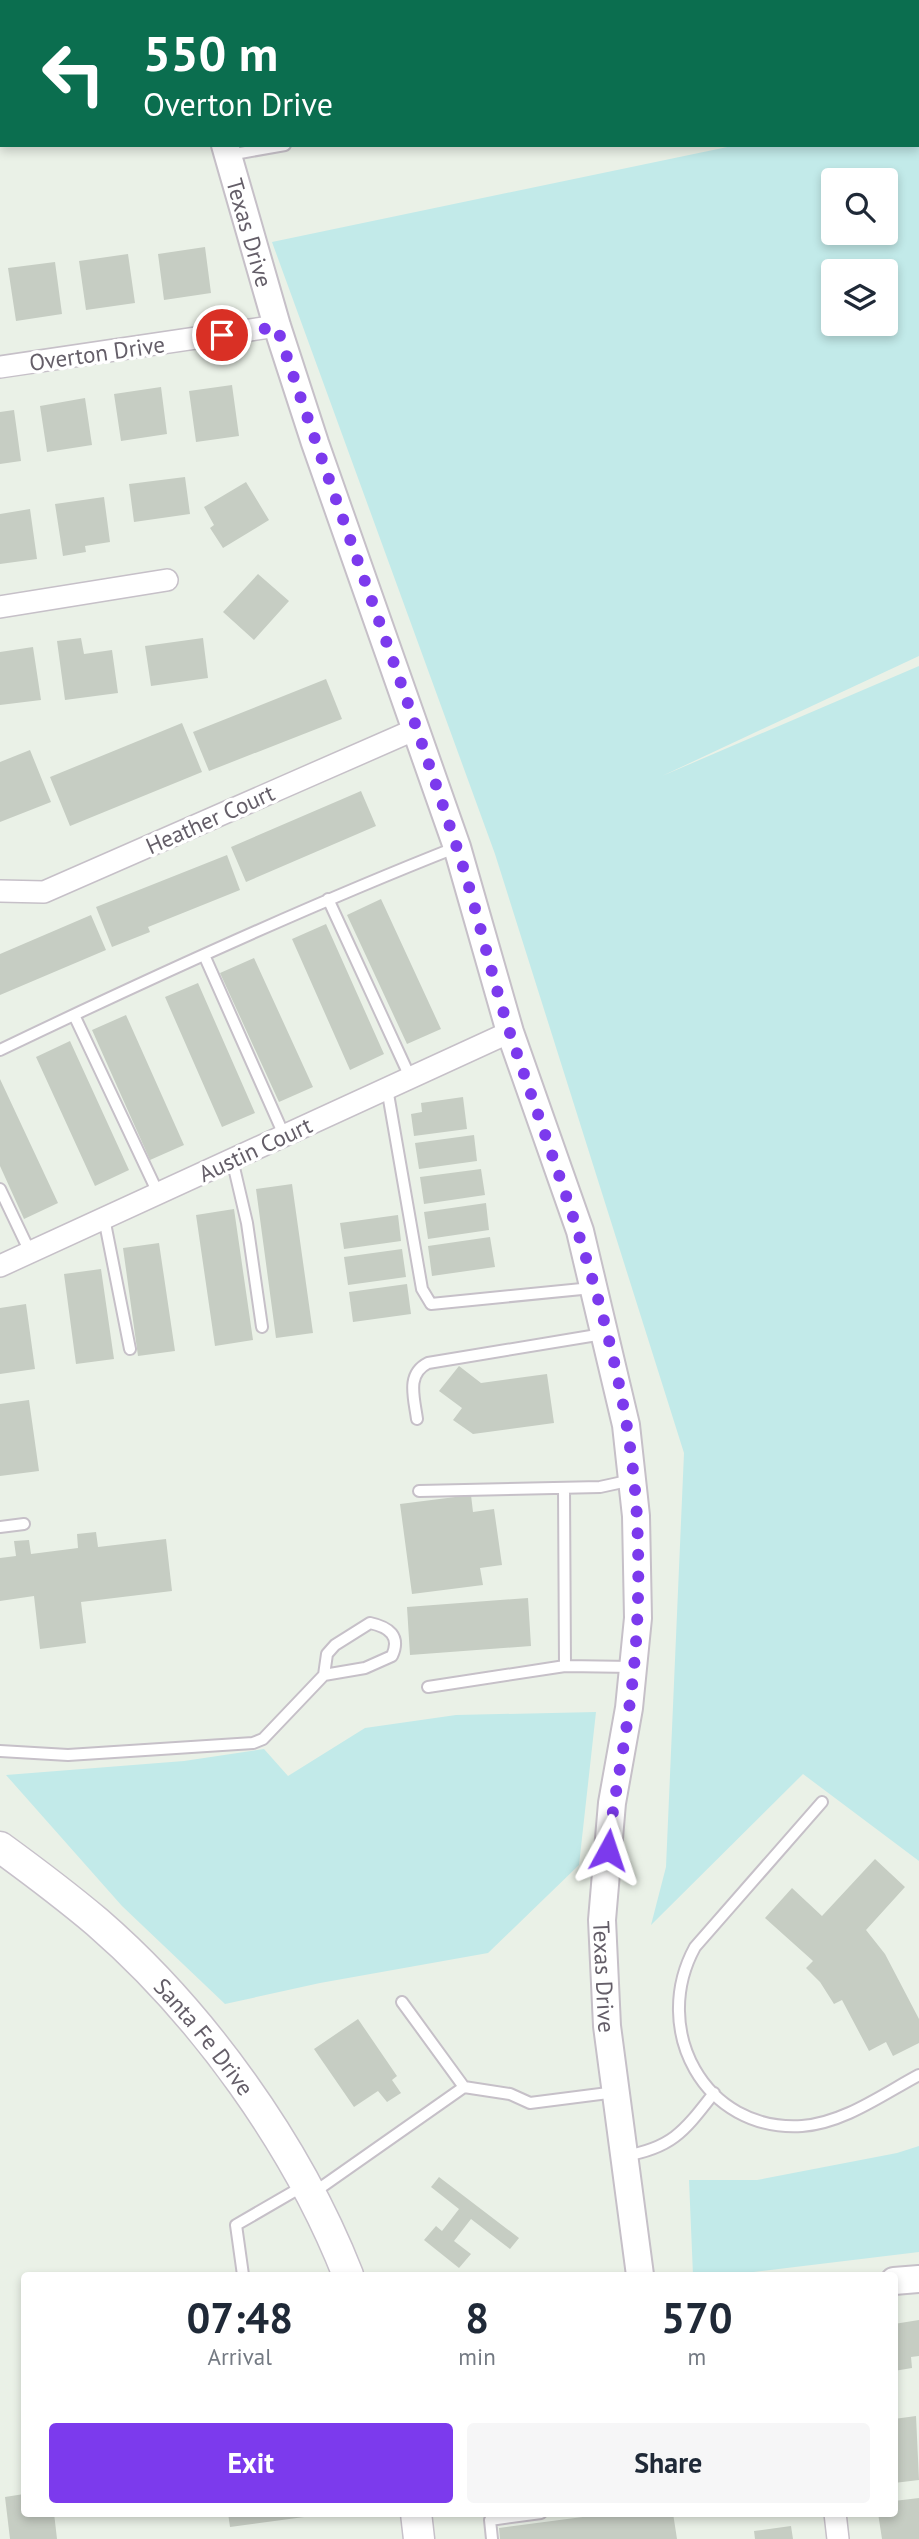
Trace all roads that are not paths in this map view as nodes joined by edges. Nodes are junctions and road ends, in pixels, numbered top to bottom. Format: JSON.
{"nodes":[{"id":1,"x":262,"y":147,"type":"edge"},
{"id":2,"x":227,"y":150,"type":"edge"},
{"id":3,"x":277,"y":327,"type":"junction"},
{"id":4,"x":0,"y":367,"type":"edge"},
{"id":5,"x":167,"y":580,"type":"dead end"},
{"id":6,"x":0,"y":607,"type":"edge"},
{"id":7,"x":416,"y":729,"type":"junction"},
{"id":8,"x":457,"y":847,"type":"junction"},
{"id":9,"x":0,"y":891,"type":"edge"},
{"id":10,"x":328,"y":899,"type":"junction"},
{"id":11,"x":204,"y":955,"type":"junction"},
{"id":12,"x":74,"y":1014,"type":"junction"},
{"id":13,"x":510,"y":1032,"type":"junction"},
{"id":14,"x":0,"y":1050,"type":"edge"},
{"id":15,"x":410,"y":1077,"type":"junction"},
{"id":16,"x":387,"y":1088,"type":"junction"},
{"id":17,"x":284,"y":1135,"type":"junction"},
{"id":18,"x":232,"y":1160,"type":"junction"},
{"id":19,"x":0,"y":1189,"type":"edge"},
{"id":20,"x":158,"y":1193,"type":"junction"},
{"id":21,"x":104,"y":1218,"type":"junction"},
{"id":22,"x":30,"y":1252,"type":"junction"},
{"id":23,"x":0,"y":1266,"type":"edge"},
{"id":24,"x":595,"y":1288,"type":"junction"},
{"id":25,"x":262,"y":1327,"type":"dead end"},
{"id":26,"x":606,"y":1333,"type":"junction"},
{"id":27,"x":130,"y":1349,"type":"dead end"},
{"id":28,"x":416,"y":1419,"type":"dead end"},
{"id":29,"x":632,"y":1480,"type":"junction"},
{"id":30,"x":564,"y":1488,"type":"junction"},
{"id":31,"x":419,"y":1491,"type":"dead end"},
{"id":32,"x":24,"y":1524,"type":"dead end"},
{"id":33,"x":0,"y":1527,"type":"edge"},
{"id":34,"x":565,"y":1666,"type":"junction"},
{"id":35,"x":634,"y":1667,"type":"junction"},
{"id":36,"x":324,"y":1675,"type":"junction"},
{"id":37,"x":428,"y":1686,"type":"dead end"},
{"id":38,"x":0,"y":1751,"type":"edge"},
{"id":39,"x":821,"y":1802,"type":"dead end"},
{"id":40,"x":0,"y":1847,"type":"edge"},
{"id":41,"x":402,"y":2001,"type":"dead end"},
{"id":42,"x":919,"y":2075,"type":"edge"},
{"id":43,"x":464,"y":2087,"type":"junction"},
{"id":44,"x":616,"y":2092,"type":"junction"},
{"id":45,"x":714,"y":2093,"type":"junction"},
{"id":46,"x":624,"y":2156,"type":"junction"},
{"id":47,"x":308,"y":2190,"type":"junction"},
{"id":48,"x":243,"y":2272,"type":"edge"},
{"id":49,"x":347,"y":2272,"type":"edge"},
{"id":50,"x":640,"y":2272,"type":"edge"},
{"id":51,"x":919,"y":2278,"type":"edge"},
{"id":52,"x":898,"y":2281,"type":"edge"},
{"id":53,"x":416,"y":2517,"type":"edge"},
{"id":54,"x":512,"y":2517,"type":"edge"},
{"id":55,"x":835,"y":2517,"type":"edge"},
{"id":56,"x":419,"y":2539,"type":"edge"},
{"id":57,"x":492,"y":2539,"type":"edge"},
{"id":58,"x":838,"y":2539,"type":"edge"}],
"edges":[{"from":1,"to":2,"type":"lane"},
{"from":2,"to":3,"type":"street","name":"Texas Drive"},
{"from":3,"to":4,"type":"street","name":"Overton Drive"},
{"from":3,"to":7,"type":"street","name":"Texas Drive"},
{"from":5,"to":6,"type":"street"},
{"from":7,"to":8,"type":"street","name":"Texas Drive"},
{"from":7,"to":9,"type":"street","name":"Heather Court"},
{"from":8,"to":10,"type":"lane"},
{"from":8,"to":13,"type":"street","name":"Texas Drive"},
{"from":10,"to":11,"type":"lane"},
{"from":10,"to":15,"type":"lane"},
{"from":11,"to":12,"type":"lane"},
{"from":11,"to":17,"type":"lane"},
{"from":12,"to":14,"type":"lane"},
{"from":12,"to":20,"type":"lane"},
{"from":13,"to":15,"type":"street","name":"Austin Court"},
{"from":13,"to":24,"type":"street","name":"Texas Drive"},
{"from":15,"to":16,"type":"street","name":"Austin Court"},
{"from":16,"to":17,"type":"street","name":"Austin Court"},
{"from":16,"to":24,"type":"lane"},
{"from":17,"to":18,"type":"street","name":"Austin Court"},
{"from":18,"to":20,"type":"street","name":"Austin Court"},
{"from":18,"to":25,"type":"lane"},
{"from":19,"to":22,"type":"lane"},
{"from":20,"to":21,"type":"street","name":"Austin Court"},
{"from":21,"to":22,"type":"street","name":"Austin Court"},
{"from":21,"to":27,"type":"lane"},
{"from":22,"to":23,"type":"street","name":"Austin Court"},
{"from":24,"to":26,"type":"street","name":"Texas Drive"},
{"from":26,"to":28,"type":"lane"},
{"from":26,"to":29,"type":"street","name":"Texas Drive"},
{"from":29,"to":30,"type":"lane"},
{"from":29,"to":35,"type":"street","name":"Texas Drive"},
{"from":30,"to":31,"type":"lane"},
{"from":30,"to":34,"type":"lane"},
{"from":32,"to":33,"type":"lane"},
{"from":34,"to":35,"type":"lane"},
{"from":34,"to":37,"type":"lane"},
{"from":35,"to":44,"type":"street","name":"Texas Drive"},
{"from":36,"to":36,"type":"lane"},
{"from":36,"to":38,"type":"lane"},
{"from":39,"to":45,"type":"lane"},
{"from":40,"to":47,"type":"main road","name":"Santa Fe Drive"},
{"from":41,"to":43,"type":"lane"},
{"from":42,"to":45,"type":"lane"},
{"from":43,"to":44,"type":"lane"},
{"from":43,"to":47,"type":"lane"},
{"from":44,"to":46,"type":"street","name":"Texas Drive"},
{"from":45,"to":46,"type":"lane"},
{"from":46,"to":50,"type":"street","name":"Texas Drive"},
{"from":47,"to":48,"type":"lane"},
{"from":47,"to":49,"type":"main road","name":"Santa Fe Drive"},
{"from":51,"to":52,"type":"street"},
{"from":53,"to":56,"type":"main road"},
{"from":54,"to":57,"type":"lane"},
{"from":55,"to":58,"type":"street"}]}
